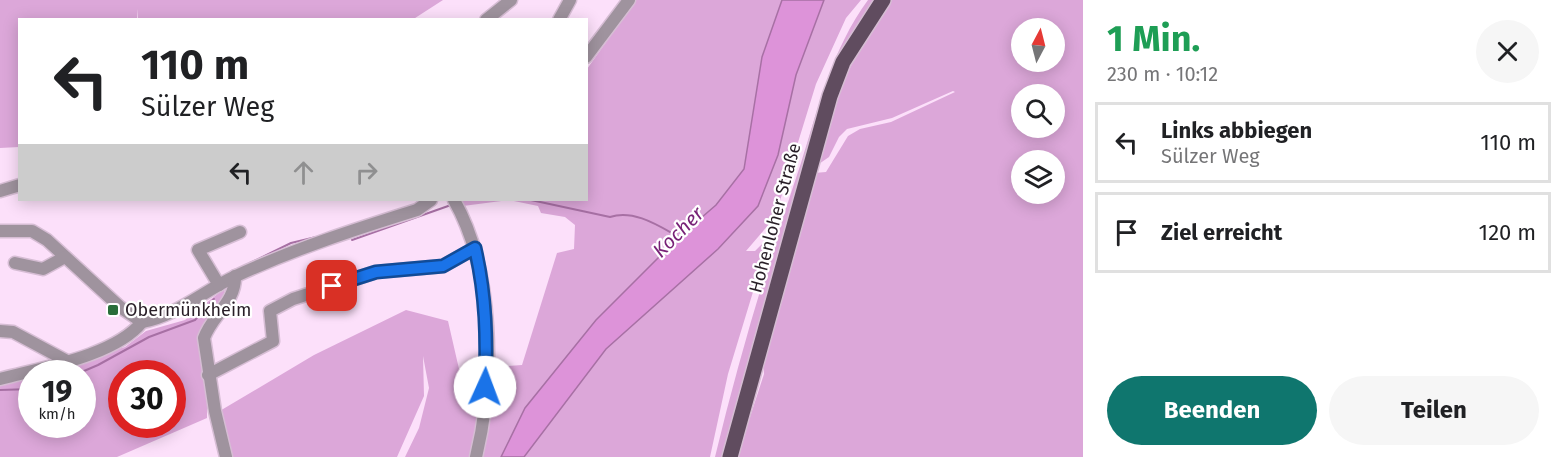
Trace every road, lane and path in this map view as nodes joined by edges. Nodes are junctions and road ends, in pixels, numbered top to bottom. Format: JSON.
{"nodes":[{"id":1,"x":511,"y":0,"type":"edge"},
{"id":2,"x":570,"y":0,"type":"edge"},
{"id":3,"x":629,"y":0,"type":"edge"},
{"id":4,"x":883,"y":0,"type":"edge"},
{"id":5,"x":488,"y":18,"type":"edge"},
{"id":6,"x":560,"y":18,"type":"edge"},
{"id":7,"x":588,"y":54,"type":"edge"},
{"id":8,"x":18,"y":186,"type":"edge"},
{"id":9,"x":0,"y":191,"type":"edge"},
{"id":10,"x":430,"y":201,"type":"edge"},
{"id":11,"x":456,"y":204,"type":"edge"},
{"id":12,"x":0,"y":231,"type":"edge"},
{"id":13,"x":240,"y":232,"type":"dead end"},
{"id":14,"x":475,"y":248,"type":"junction"},
{"id":15,"x":65,"y":257,"type":"junction"},
{"id":16,"x":15,"y":263,"type":"dead end"},
{"id":17,"x":235,"y":276,"type":"junction"},
{"id":18,"x":219,"y":285,"type":"junction"},
{"id":19,"x":142,"y":322,"type":"junction"},
{"id":20,"x":0,"y":331,"type":"edge"},
{"id":21,"x":65,"y":360,"type":"edge"},
{"id":22,"x":70,"y":360,"type":"edge"},
{"id":23,"x":18,"y":374,"type":"edge"},
{"id":24,"x":208,"y":375,"type":"junction"},
{"id":25,"x":0,"y":379,"type":"edge"},
{"id":26,"x":226,"y":457,"type":"edge"},
{"id":27,"x":476,"y":457,"type":"edge"},
{"id":28,"x":730,"y":457,"type":"edge"}],
"edges":[{"from":1,"to":5,"type":"street"},
{"from":2,"to":6,"type":"street"},
{"from":3,"to":7,"type":"street"},
{"from":4,"to":28,"type":"main road","name":"Hohenloher Straße"},
{"from":8,"to":9,"type":"street"},
{"from":10,"to":17,"type":"street"},
{"from":11,"to":14,"type":"street"},
{"from":12,"to":15,"type":"street"},
{"from":13,"to":18,"type":"street"},
{"from":14,"to":24,"type":"street"},
{"from":14,"to":27,"type":"street"},
{"from":15,"to":16,"type":"street"},
{"from":15,"to":19,"type":"street"},
{"from":17,"to":18,"type":"street"},
{"from":17,"to":24,"type":"street"},
{"from":18,"to":19,"type":"street"},
{"from":19,"to":22,"type":"street"},
{"from":20,"to":21,"type":"street"},
{"from":23,"to":25,"type":"street"},
{"from":24,"to":26,"type":"street"}]}
